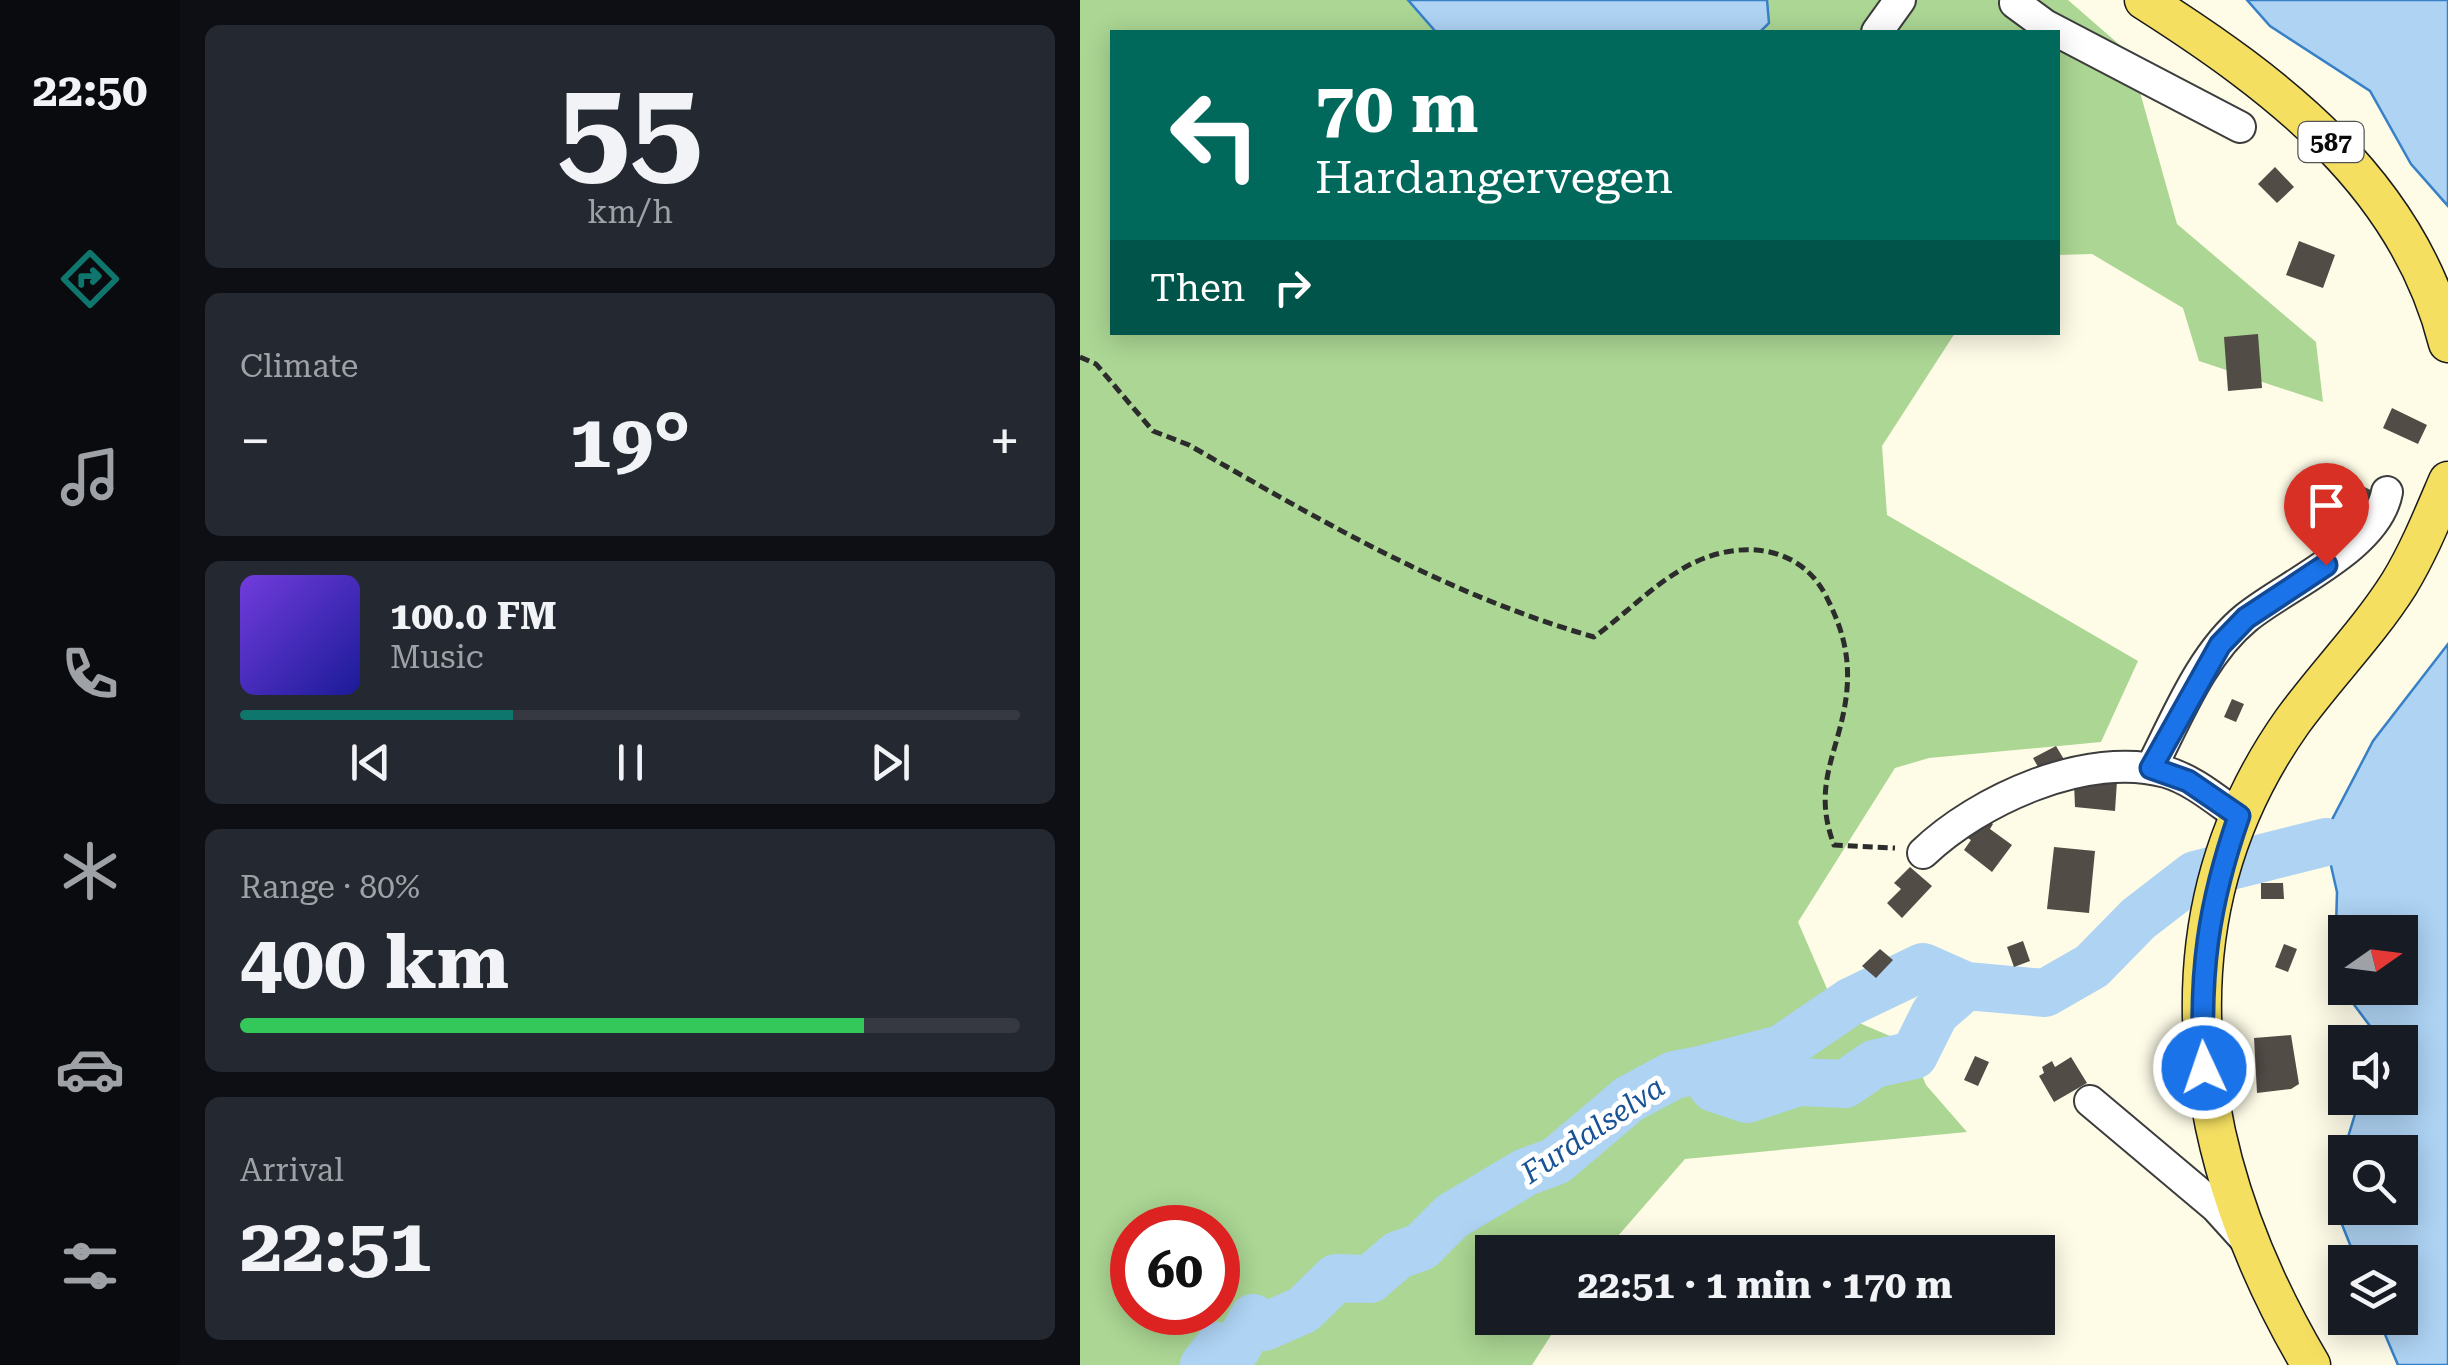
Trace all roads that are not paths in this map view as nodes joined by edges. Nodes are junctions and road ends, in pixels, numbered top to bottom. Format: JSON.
{"nodes":[{"id":1,"x":1900,"y":0,"type":"edge"},
{"id":2,"x":2144,"y":0,"type":"edge"},
{"id":3,"x":2012,"y":1,"type":"edge"},
{"id":4,"x":1878,"y":30,"type":"edge"},
{"id":5,"x":2055,"y":30,"type":"edge"},
{"id":6,"x":2060,"y":33,"type":"edge"},
{"id":7,"x":2240,"y":127,"type":"dead end"},
{"id":8,"x":2448,"y":342,"type":"edge"},
{"id":9,"x":2448,"y":481,"type":"edge"},
{"id":10,"x":2387,"y":492,"type":"dead end"},
{"id":11,"x":2151,"y":768,"type":"junction"},
{"id":12,"x":2239,"y":816,"type":"junction"},
{"id":13,"x":1923,"y":854,"type":"road end"},
{"id":14,"x":2090,"y":1101,"type":"dead end"},
{"id":15,"x":2246,"y":1239,"type":"junction"},
{"id":16,"x":2311,"y":1365,"type":"edge"}],
"edges":[{"from":1,"to":4,"type":"lane"},
{"from":2,"to":8,"type":"main road","number":"587"},
{"from":3,"to":5,"type":"lane"},
{"from":6,"to":7,"type":"lane"},
{"from":9,"to":12,"type":"main road"},
{"from":10,"to":11,"type":"lane"},
{"from":11,"to":12,"type":"lane"},
{"from":11,"to":13,"type":"lane"},
{"from":12,"to":15,"type":"main road"},
{"from":14,"to":15,"type":"lane"},
{"from":15,"to":16,"type":"main road"}]}
